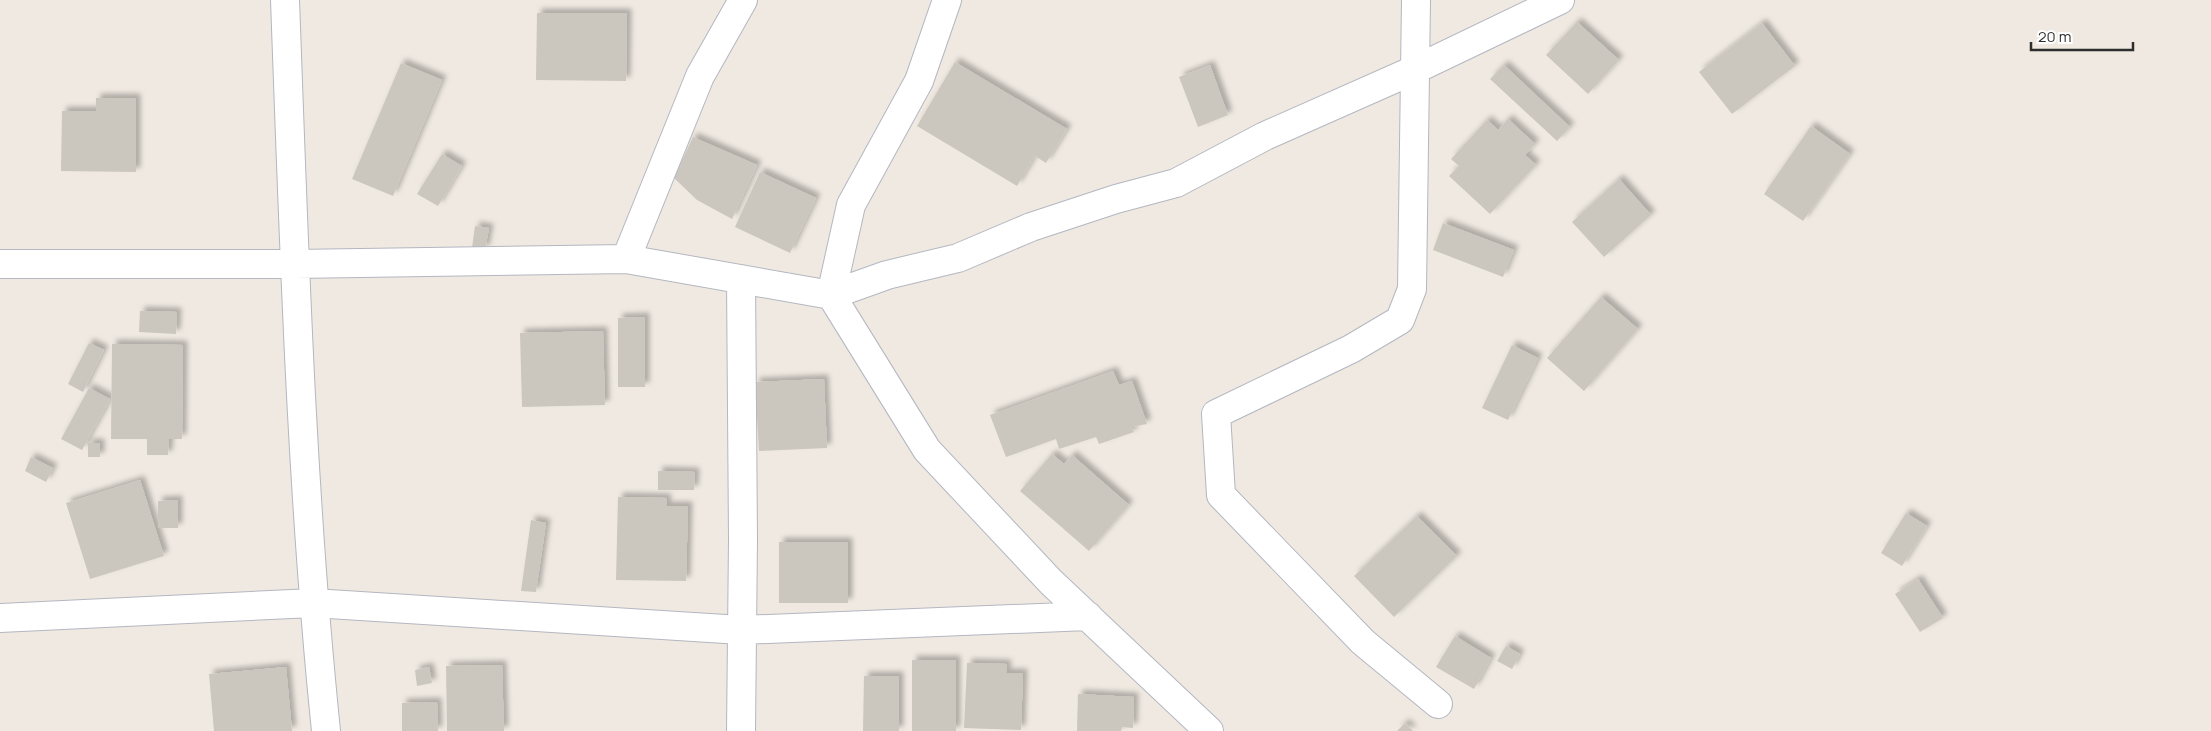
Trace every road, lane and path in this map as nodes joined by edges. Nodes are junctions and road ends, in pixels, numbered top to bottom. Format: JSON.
{"nodes":[{"id":1,"x":285,"y":0,"type":"edge"},
{"id":2,"x":947,"y":0,"type":"edge"},
{"id":3,"x":1416,"y":0,"type":"edge"},
{"id":4,"x":1560,"y":0,"type":"edge"},
{"id":5,"x":734,"y":2,"type":"edge"},
{"id":6,"x":1414,"y":70,"type":"junction"},
{"id":7,"x":626,"y":260,"type":"junction"},
{"id":8,"x":0,"y":264,"type":"edge"},
{"id":9,"x":294,"y":264,"type":"junction"},
{"id":10,"x":741,"y":279,"type":"junction"},
{"id":11,"x":831,"y":295,"type":"junction"},
{"id":12,"x":313,"y":603,"type":"junction"},
{"id":13,"x":1088,"y":616,"type":"junction"},
{"id":14,"x":0,"y":618,"type":"edge"},
{"id":15,"x":741,"y":630,"type":"junction"},
{"id":16,"x":1438,"y":704,"type":"dead end"},
{"id":17,"x":326,"y":731,"type":"edge"},
{"id":18,"x":741,"y":731,"type":"edge"},
{"id":19,"x":1209,"y":731,"type":"edge"}],
"edges":[{"from":1,"to":9,"type":"street"},
{"from":2,"to":11,"type":"street"},
{"from":3,"to":6,"type":"street"},
{"from":4,"to":6,"type":"street"},
{"from":5,"to":7,"type":"street"},
{"from":6,"to":11,"type":"street"},
{"from":6,"to":16,"type":"street"},
{"from":7,"to":9,"type":"street"},
{"from":7,"to":10,"type":"street"},
{"from":8,"to":9,"type":"street"},
{"from":9,"to":12,"type":"street"},
{"from":10,"to":11,"type":"street"},
{"from":10,"to":15,"type":"street"},
{"from":11,"to":13,"type":"street"},
{"from":12,"to":14,"type":"street"},
{"from":12,"to":15,"type":"street"},
{"from":12,"to":17,"type":"street"},
{"from":13,"to":15,"type":"street"},
{"from":13,"to":19,"type":"street"},
{"from":15,"to":18,"type":"street"}]}
